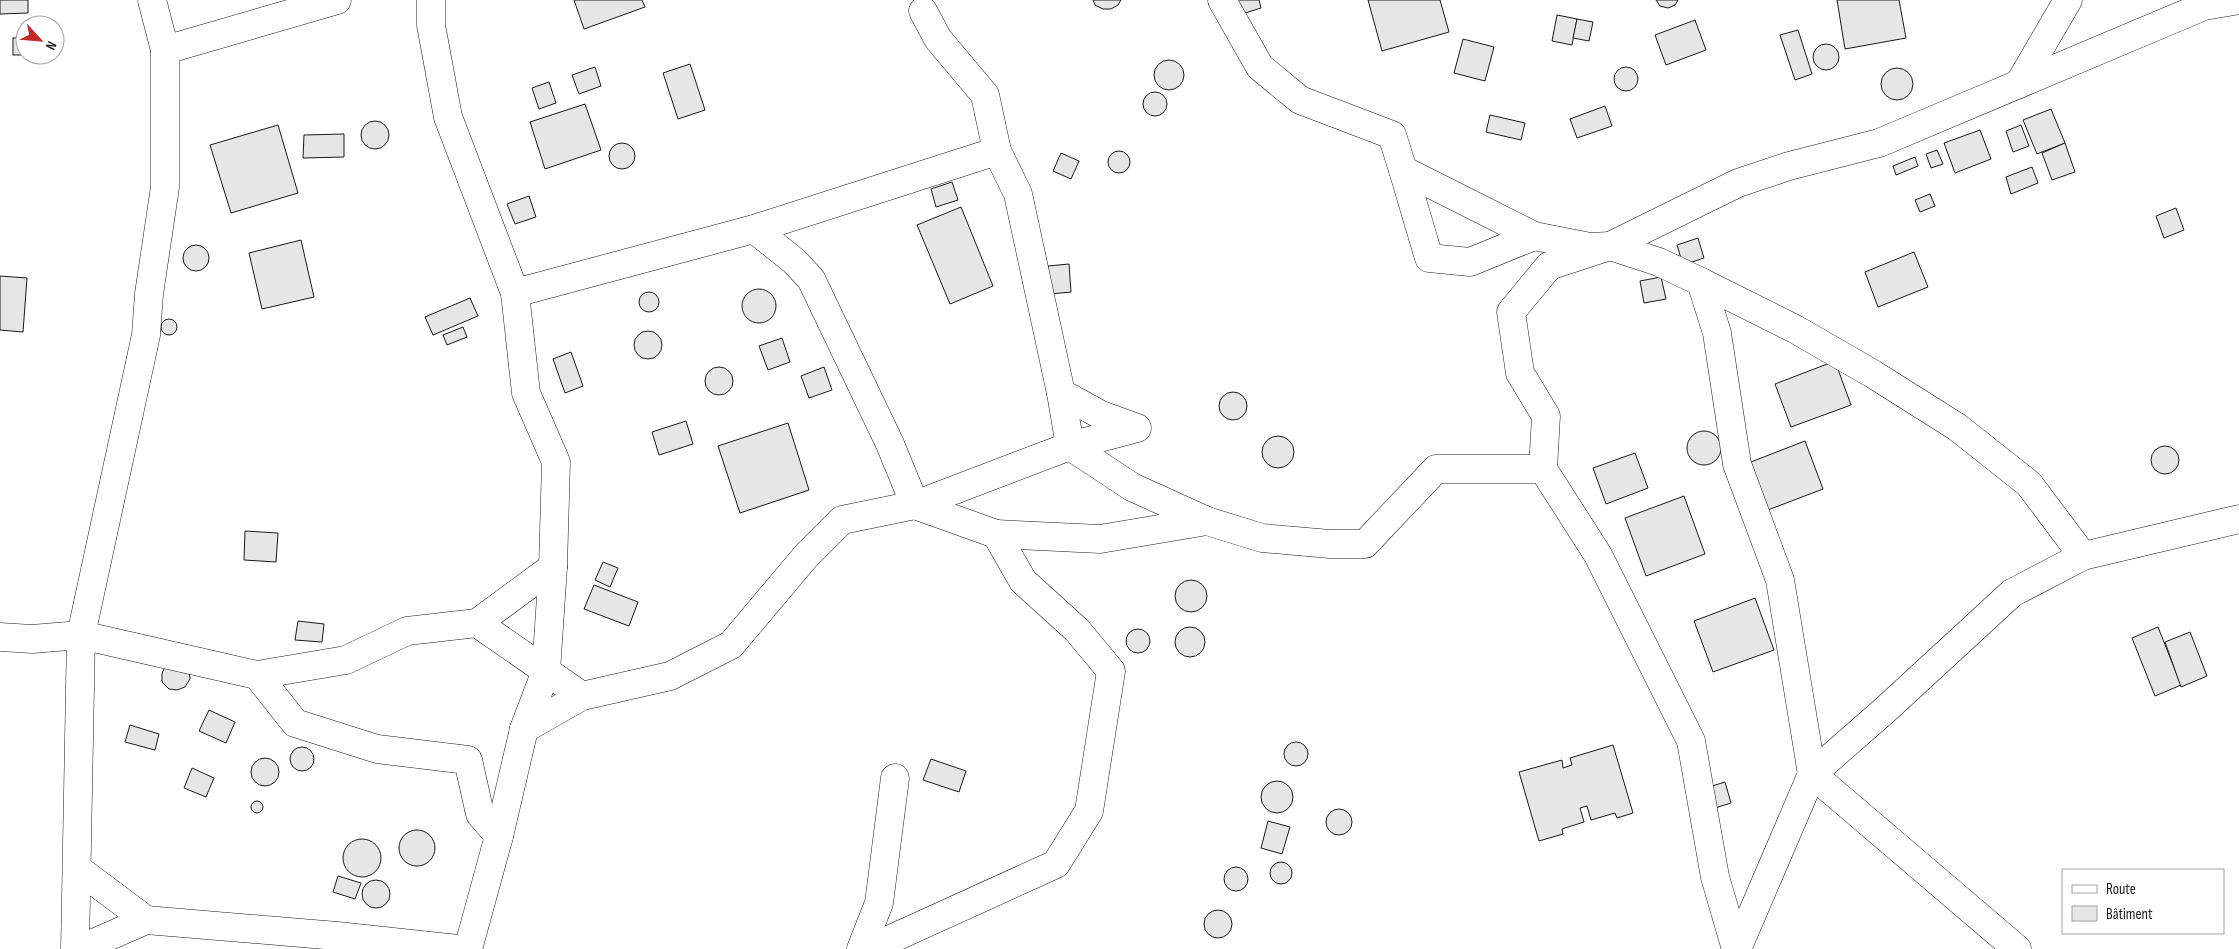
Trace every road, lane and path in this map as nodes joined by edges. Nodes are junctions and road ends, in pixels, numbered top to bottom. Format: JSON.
{"nodes":[{"id":1,"x":152,"y":0,"type":"edge"},
{"id":2,"x":337,"y":0,"type":"edge"},
{"id":3,"x":431,"y":0,"type":"edge"},
{"id":4,"x":1222,"y":0,"type":"edge"},
{"id":5,"x":2068,"y":0,"type":"edge"},
{"id":6,"x":2239,"y":0,"type":"edge"},
{"id":7,"x":2201,"y":3,"type":"edge"},
{"id":8,"x":923,"y":11,"type":"dead end"},
{"id":9,"x":165,"y":50,"type":"junction"},
{"id":10,"x":2020,"y":84,"type":"junction"},
{"id":11,"x":997,"y":151,"type":"junction"},
{"id":12,"x":1404,"y":170,"type":"junction"},
{"id":13,"x":754,"y":229,"type":"junction"},
{"id":14,"x":1534,"y":236,"type":"junction"},
{"id":15,"x":1610,"y":246,"type":"junction"},
{"id":16,"x":1700,"y":282,"type":"junction"},
{"id":17,"x":515,"y":293,"type":"junction"},
{"id":18,"x":1061,"y":393,"type":"junction"},
{"id":19,"x":1070,"y":446,"type":"junction"},
{"id":20,"x":1543,"y":469,"type":"junction"},
{"id":21,"x":915,"y":505,"type":"junction"},
{"id":22,"x":2239,"y":519,"type":"edge"},
{"id":23,"x":1207,"y":521,"type":"junction"},
{"id":24,"x":996,"y":534,"type":"junction"},
{"id":25,"x":2083,"y":556,"type":"junction"},
{"id":26,"x":553,"y":567,"type":"junction"},
{"id":27,"x":477,"y":623,"type":"junction"},
{"id":28,"x":81,"y":635,"type":"junction"},
{"id":29,"x":0,"y":637,"type":"edge"},
{"id":30,"x":546,"y":671,"type":"junction"},
{"id":31,"x":257,"y":675,"type":"junction"},
{"id":32,"x":582,"y":696,"type":"junction"},
{"id":33,"x":524,"y":730,"type":"junction"},
{"id":34,"x":1812,"y":774,"type":"junction"},
{"id":35,"x":895,"y":778,"type":"dead end"},
{"id":36,"x":499,"y":836,"type":"junction"},
{"id":37,"x":78,"y":869,"type":"junction"},
{"id":38,"x":146,"y":920,"type":"junction"},
{"id":39,"x":75,"y":949,"type":"edge"},
{"id":40,"x":80,"y":949,"type":"edge"},
{"id":41,"x":458,"y":949,"type":"edge"},
{"id":42,"x":468,"y":949,"type":"edge"},
{"id":43,"x":862,"y":949,"type":"edge"},
{"id":44,"x":869,"y":949,"type":"edge"},
{"id":45,"x":1737,"y":949,"type":"edge"},
{"id":46,"x":2017,"y":949,"type":"edge"}],
"edges":[{"from":1,"to":9,"type":"street"},
{"from":2,"to":9,"type":"street"},
{"from":3,"to":17,"type":"street"},
{"from":4,"to":12,"type":"street"},
{"from":5,"to":10,"type":"street"},
{"from":6,"to":7,"type":"street"},
{"from":7,"to":10,"type":"street"},
{"from":8,"to":11,"type":"street"},
{"from":9,"to":28,"type":"street"},
{"from":10,"to":15,"type":"street"},
{"from":11,"to":13,"type":"street"},
{"from":11,"to":18,"type":"street"},
{"from":12,"to":14,"type":"street"},
{"from":12,"to":14,"type":"street"},
{"from":13,"to":17,"type":"street"},
{"from":13,"to":21,"type":"street"},
{"from":14,"to":15,"type":"street"},
{"from":15,"to":16,"type":"street"},
{"from":15,"to":20,"type":"street"},
{"from":16,"to":25,"type":"street"},
{"from":16,"to":34,"type":"street"},
{"from":17,"to":26,"type":"street"},
{"from":18,"to":19,"type":"street"},
{"from":18,"to":19,"type":"street"},
{"from":19,"to":21,"type":"street"},
{"from":19,"to":23,"type":"street"},
{"from":20,"to":23,"type":"street"},
{"from":20,"to":45,"type":"street"},
{"from":21,"to":24,"type":"street"},
{"from":21,"to":32,"type":"street"},
{"from":22,"to":25,"type":"street"},
{"from":23,"to":24,"type":"street"},
{"from":24,"to":44,"type":"street"},
{"from":25,"to":34,"type":"street"},
{"from":26,"to":27,"type":"street"},
{"from":26,"to":30,"type":"street"},
{"from":27,"to":30,"type":"street"},
{"from":27,"to":31,"type":"street"},
{"from":28,"to":29,"type":"street"},
{"from":28,"to":31,"type":"street"},
{"from":28,"to":37,"type":"street"},
{"from":30,"to":32,"type":"street"},
{"from":30,"to":33,"type":"street"},
{"from":31,"to":36,"type":"street"},
{"from":32,"to":33,"type":"street"},
{"from":33,"to":36,"type":"street"},
{"from":34,"to":45,"type":"street"},
{"from":34,"to":46,"type":"street"},
{"from":35,"to":43,"type":"street"},
{"from":36,"to":42,"type":"street"},
{"from":37,"to":38,"type":"street"},
{"from":37,"to":39,"type":"street"},
{"from":38,"to":40,"type":"street"},
{"from":38,"to":41,"type":"street"}]}
